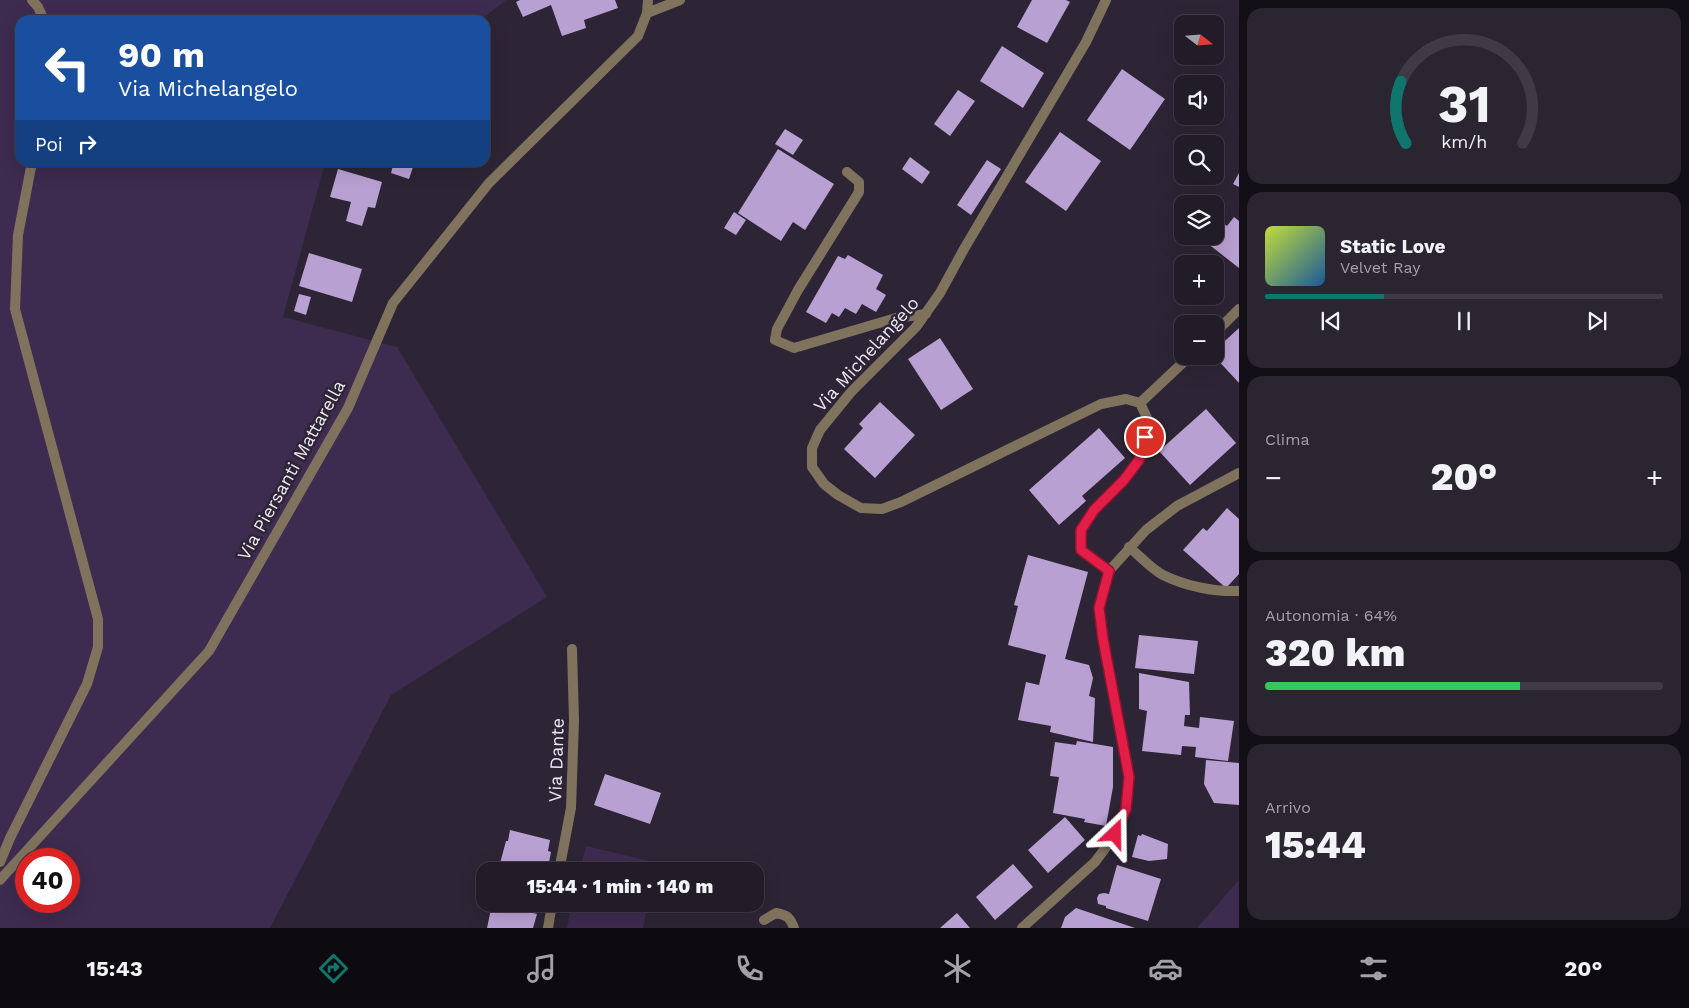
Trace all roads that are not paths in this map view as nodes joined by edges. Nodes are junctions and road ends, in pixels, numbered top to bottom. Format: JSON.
{"nodes":[{"id":1,"x":32,"y":0,"type":"edge"},
{"id":2,"x":648,"y":0,"type":"edge"},
{"id":3,"x":680,"y":0,"type":"edge"},
{"id":4,"x":1106,"y":0,"type":"edge"},
{"id":5,"x":646,"y":13,"type":"junction"},
{"id":6,"x":42,"y":15,"type":"edge"},
{"id":7,"x":31,"y":167,"type":"edge"},
{"id":8,"x":847,"y":172,"type":"dead end"},
{"id":9,"x":1239,"y":309,"type":"edge"},
{"id":10,"x":926,"y":314,"type":"junction"},
{"id":11,"x":1224,"y":324,"type":"edge"},
{"id":12,"x":1180,"y":365,"type":"edge"},
{"id":13,"x":1140,"y":403,"type":"junction"},
{"id":14,"x":1239,"y":473,"type":"edge"},
{"id":15,"x":1129,"y":547,"type":"junction"},
{"id":16,"x":1109,"y":571,"type":"junction"},
{"id":17,"x":1239,"y":591,"type":"edge"},
{"id":18,"x":572,"y":649,"type":"dead end"},
{"id":19,"x":0,"y":862,"type":"edge"},
{"id":20,"x":561,"y":862,"type":"edge"},
{"id":21,"x":0,"y":880,"type":"edge"},
{"id":22,"x":551,"y":912,"type":"edge"},
{"id":23,"x":764,"y":920,"type":"dead end"},
{"id":24,"x":548,"y":928,"type":"edge"},
{"id":25,"x":794,"y":928,"type":"edge"},
{"id":26,"x":1022,"y":928,"type":"edge"}],
"edges":[{"from":1,"to":6,"type":"street"},
{"from":2,"to":5,"type":"street","name":"Via Piersanti Mattarella"},
{"from":3,"to":5,"type":"street"},
{"from":4,"to":10,"type":"street","name":"Via Michelangelo"},
{"from":5,"to":21,"type":"street","name":"Via Piersanti Mattarella"},
{"from":7,"to":19,"type":"street"},
{"from":8,"to":10,"type":"street"},
{"from":9,"to":11,"type":"street"},
{"from":10,"to":13,"type":"street","name":"Via Michelangelo"},
{"from":12,"to":13,"type":"street"},
{"from":13,"to":16,"type":"street"},
{"from":14,"to":15,"type":"street"},
{"from":15,"to":16,"type":"street"},
{"from":15,"to":17,"type":"street"},
{"from":16,"to":26,"type":"street"},
{"from":18,"to":20,"type":"street","name":"Via Dante"},
{"from":22,"to":24,"type":"street"},
{"from":23,"to":25,"type":"street"}]}
